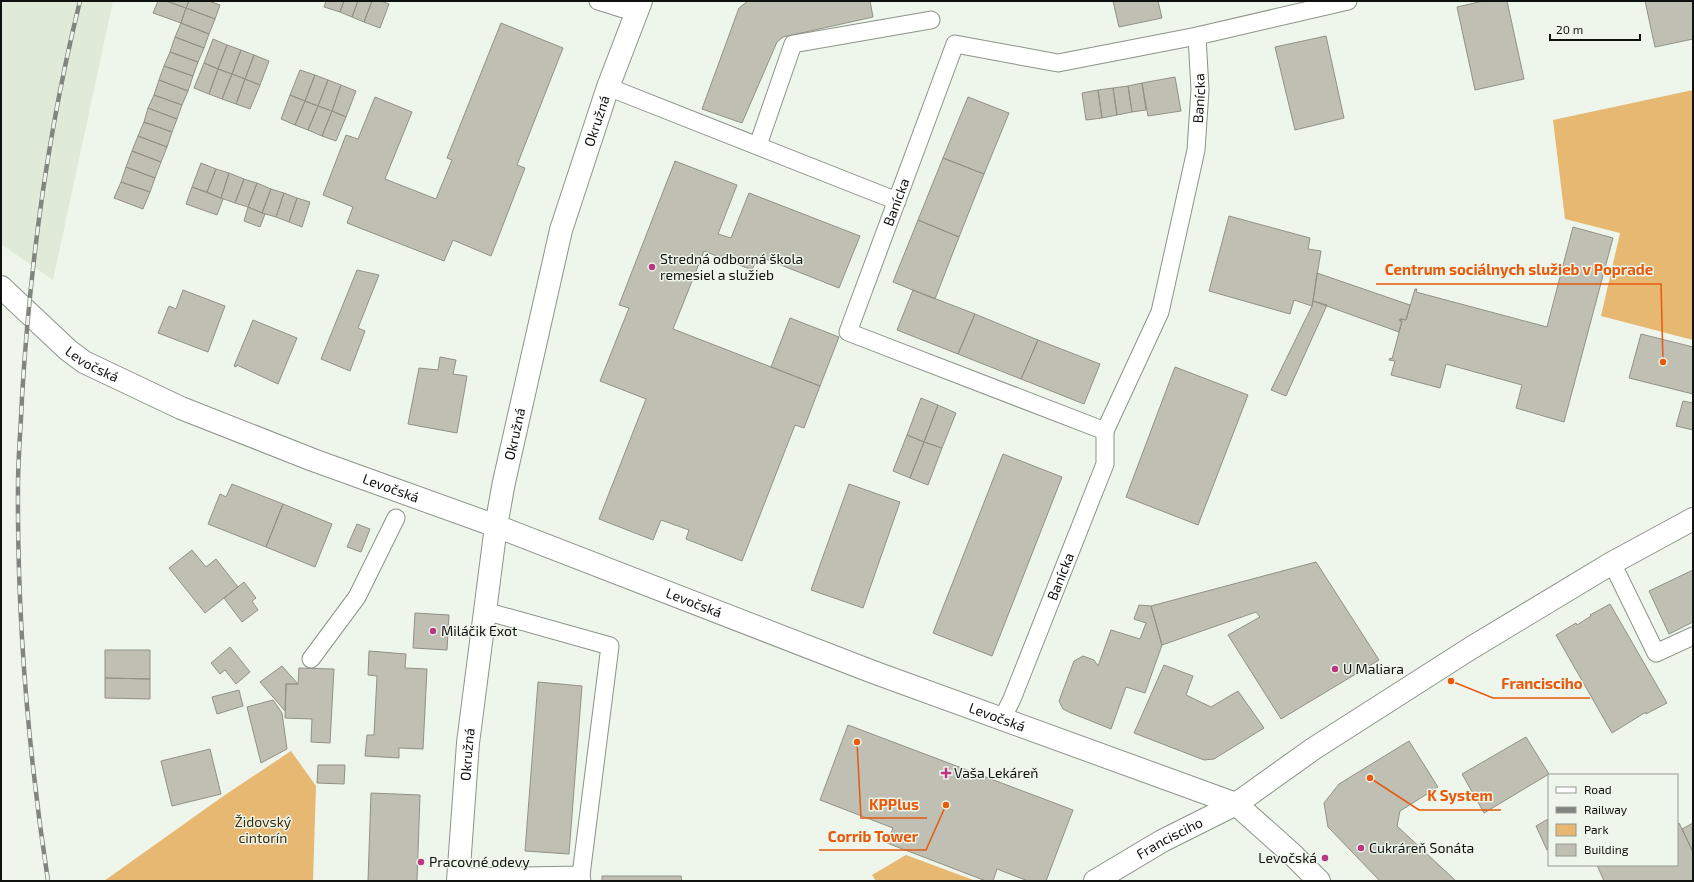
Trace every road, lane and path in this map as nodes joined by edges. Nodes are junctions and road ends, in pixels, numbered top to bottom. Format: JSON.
{"nodes":[{"id":1,"x":598,"y":1,"type":"edge"},
{"id":2,"x":1348,"y":1,"type":"edge"},
{"id":3,"x":639,"y":7,"type":"edge"},
{"id":4,"x":931,"y":20,"type":"dead end"},
{"id":5,"x":1197,"y":36,"type":"junction"},
{"id":6,"x":608,"y":87,"type":"junction"},
{"id":7,"x":758,"y":145,"type":"junction"},
{"id":8,"x":897,"y":200,"type":"junction"},
{"id":9,"x":1,"y":287,"type":"edge"},
{"id":10,"x":1105,"y":431,"type":"junction"},
{"id":11,"x":396,"y":518,"type":"dead end"},
{"id":12,"x":1693,"y":519,"type":"edge"},
{"id":13,"x":496,"y":526,"type":"junction"},
{"id":14,"x":1612,"y":563,"type":"junction"},
{"id":15,"x":485,"y":611,"type":"junction"},
{"id":16,"x":1693,"y":636,"type":"edge"},
{"id":17,"x":311,"y":659,"type":"dead end"},
{"id":18,"x":1002,"y":719,"type":"junction"},
{"id":19,"x":1236,"y":804,"type":"junction"},
{"id":20,"x":582,"y":878,"type":"edge"},
{"id":21,"x":458,"y":879,"type":"edge"},
{"id":22,"x":1095,"y":881,"type":"edge"},
{"id":23,"x":1319,"y":881,"type":"edge"}],
"edges":[{"from":1,"to":3,"type":"lane"},
{"from":2,"to":5,"type":"lane","name":"Banícka"},
{"from":3,"to":6,"type":"street","name":"Okružná"},
{"from":4,"to":7,"type":"lane"},
{"from":5,"to":8,"type":"lane","name":"Banícka"},
{"from":5,"to":10,"type":"lane","name":"Banícka"},
{"from":6,"to":7,"type":"lane"},
{"from":6,"to":13,"type":"street","name":"Okružná"},
{"from":7,"to":8,"type":"lane"},
{"from":8,"to":10,"type":"lane","name":"Banícka"},
{"from":9,"to":13,"type":"street","name":"Levočská"},
{"from":10,"to":18,"type":"lane","name":"Banícka"},
{"from":11,"to":17,"type":"lane"},
{"from":12,"to":14,"type":"street","name":"Francisciho"},
{"from":13,"to":15,"type":"street","name":"Okružná"},
{"from":13,"to":18,"type":"street","name":"Levočská"},
{"from":14,"to":16,"type":"lane"},
{"from":14,"to":19,"type":"street","name":"Francisciho"},
{"from":15,"to":20,"type":"lane"},
{"from":15,"to":21,"type":"street","name":"Okružná"},
{"from":18,"to":19,"type":"street","name":"Levočská"},
{"from":19,"to":22,"type":"street","name":"Francisciho"},
{"from":19,"to":23,"type":"street","name":"Levočská"},
{"from":20,"to":21,"type":"lane"}]}
